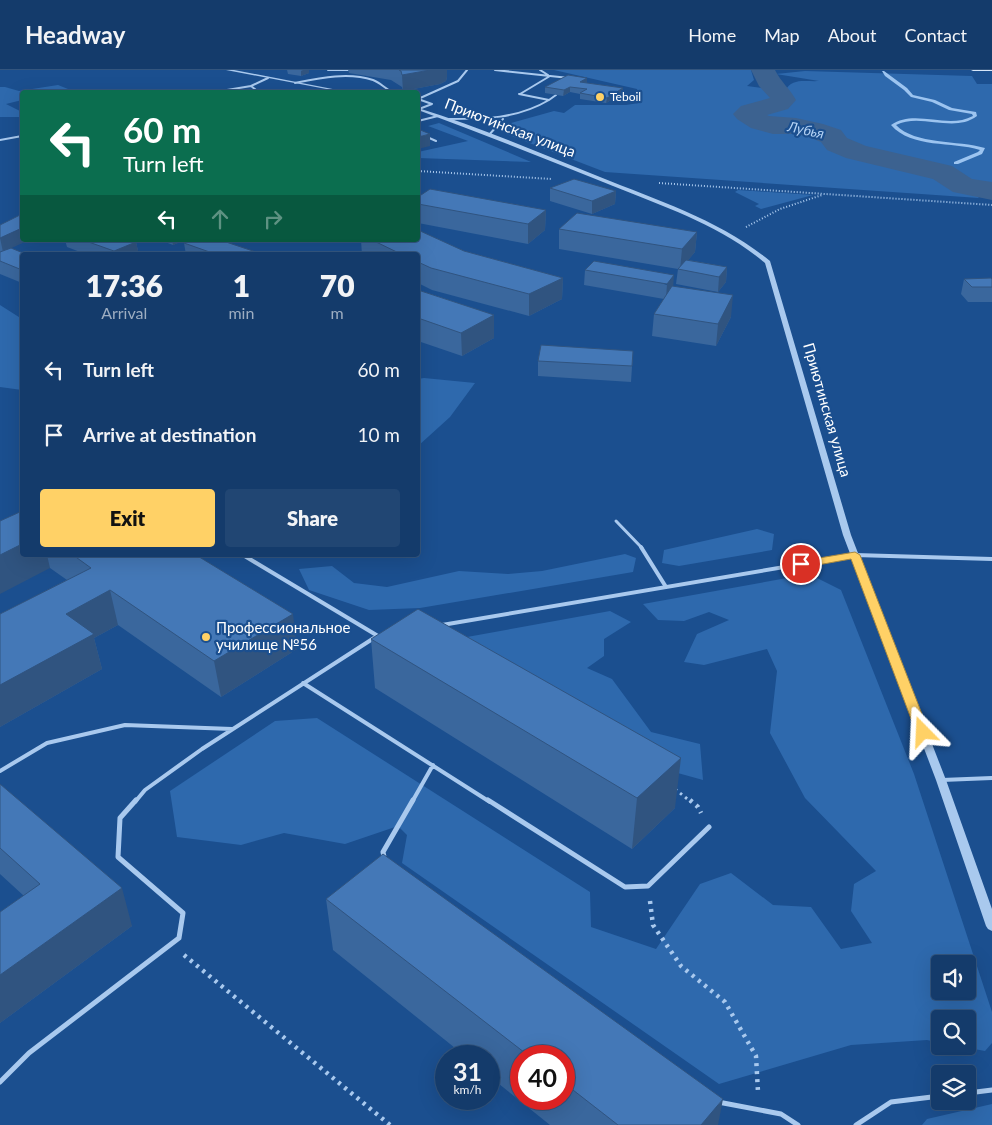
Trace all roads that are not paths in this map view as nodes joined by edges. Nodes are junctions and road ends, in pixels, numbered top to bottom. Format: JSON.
{"nodes":[{"id":1,"x":228,"y":70,"type":"edge"},
{"id":2,"x":328,"y":70,"type":"edge"},
{"id":3,"x":349,"y":70,"type":"edge"},
{"id":4,"x":466,"y":70,"type":"edge"},
{"id":5,"x":496,"y":70,"type":"edge"},
{"id":6,"x":540,"y":70,"type":"edge"},
{"id":7,"x":973,"y":70,"type":"edge"},
{"id":8,"x":992,"y":70,"type":"edge"},
{"id":9,"x":340,"y":71,"type":"junction"},
{"id":10,"x":334,"y":76,"type":"junction"},
{"id":11,"x":550,"y":76,"type":"junction"},
{"id":12,"x":268,"y":78,"type":"junction"},
{"id":13,"x":574,"y":79,"type":"edge"},
{"id":14,"x":295,"y":83,"type":"junction"},
{"id":15,"x":251,"y":86,"type":"junction"},
{"id":16,"x":227,"y":90,"type":"edge"},
{"id":17,"x":256,"y":90,"type":"edge"},
{"id":18,"x":334,"y":90,"type":"edge"},
{"id":19,"x":390,"y":90,"type":"edge"},
{"id":20,"x":556,"y":95,"type":"edge"},
{"id":21,"x":420,"y":98,"type":"edge"},
{"id":22,"x":420,"y":100,"type":"edge"},
{"id":23,"x":549,"y":100,"type":"junction"},
{"id":24,"x":420,"y":108,"type":"edge"},
{"id":25,"x":420,"y":110,"type":"edge"},
{"id":26,"x":438,"y":116,"type":"junction"},
{"id":27,"x":446,"y":119,"type":"junction"},
{"id":28,"x":503,"y":119,"type":"junction"},
{"id":29,"x":420,"y":120,"type":"edge"},
{"id":30,"x":420,"y":134,"type":"edge"},
{"id":31,"x":489,"y":135,"type":"junction"},
{"id":32,"x":20,"y":136,"type":"edge"},
{"id":33,"x":0,"y":140,"type":"edge"},
{"id":34,"x":436,"y":141,"type":"dead end"},
{"id":35,"x":616,"y":521,"type":"dead end"},
{"id":36,"x":855,"y":555,"type":"junction"},
{"id":37,"x":246,"y":557,"type":"edge"},
{"id":38,"x":992,"y":559,"type":"edge"},
{"id":39,"x":666,"y":587,"type":"junction"},
{"id":40,"x":433,"y":626,"type":"edge"},
{"id":41,"x":387,"y":634,"type":"edge"},
{"id":42,"x":378,"y":636,"type":"junction"},
{"id":43,"x":304,"y":683,"type":"junction"},
{"id":44,"x":232,"y":729,"type":"junction"},
{"id":45,"x":433,"y":765,"type":"junction"},
{"id":46,"x":0,"y":772,"type":"edge"},
{"id":47,"x":992,"y":778,"type":"edge"},
{"id":48,"x":941,"y":780,"type":"junction"},
{"id":49,"x":709,"y":827,"type":"road end"},
{"id":50,"x":386,"y":866,"type":"edge"},
{"id":51,"x":992,"y":926,"type":"edge"},
{"id":52,"x":0,"y":1082,"type":"edge"},
{"id":53,"x":992,"y":1090,"type":"edge"},
{"id":54,"x":976,"y":1092,"type":"edge"},
{"id":55,"x":931,"y":1097,"type":"edge"},
{"id":56,"x":707,"y":1098,"type":"edge"},
{"id":57,"x":798,"y":1125,"type":"edge"},
{"id":58,"x":856,"y":1125,"type":"edge"}],
"edges":[{"from":1,"to":12,"type":"street"},
{"from":2,"to":9,"type":"lane"},
{"from":3,"to":9,"type":"lane"},
{"from":4,"to":21,"type":"lane"},
{"from":5,"to":11,"type":"lane"},
{"from":6,"to":11,"type":"lane"},
{"from":7,"to":8,"type":"main road"},
{"from":9,"to":10,"type":"lane"},
{"from":10,"to":14,"type":"lane"},
{"from":10,"to":19,"type":"lane"},
{"from":11,"to":13,"type":"lane"},
{"from":11,"to":23,"type":"lane"},
{"from":12,"to":14,"type":"street"},
{"from":12,"to":15,"type":"lane"},
{"from":14,"to":18,"type":"street"},
{"from":15,"to":16,"type":"lane"},
{"from":15,"to":17,"type":"lane"},
{"from":20,"to":23,"type":"lane"},
{"from":22,"to":24,"type":"lane"},
{"from":23,"to":28,"type":"lane"},
{"from":25,"to":26,"type":"street","name":"Приютинская улица"},
{"from":26,"to":27,"type":"street","name":"Приютинская улица"},
{"from":26,"to":29,"type":"lane"},
{"from":27,"to":28,"type":"lane"},
{"from":27,"to":31,"type":"street","name":"Приютинская улица"},
{"from":28,"to":31,"type":"lane"},
{"from":30,"to":34,"type":"lane"},
{"from":31,"to":36,"type":"street","name":"Приютинская улица"},
{"from":32,"to":33,"type":"lane"},
{"from":35,"to":39,"type":"lane"},
{"from":36,"to":38,"type":"lane"},
{"from":36,"to":39,"type":"lane"},
{"from":36,"to":48,"type":"street","name":"Приютинская улица"},
{"from":37,"to":42,"type":"lane"},
{"from":39,"to":40,"type":"lane"},
{"from":41,"to":42,"type":"lane"},
{"from":42,"to":43,"type":"lane"},
{"from":43,"to":44,"type":"lane"},
{"from":43,"to":45,"type":"lane"},
{"from":44,"to":46,"type":"lane"},
{"from":44,"to":52,"type":"lane"},
{"from":45,"to":49,"type":"lane"},
{"from":45,"to":50,"type":"lane"},
{"from":47,"to":48,"type":"lane"},
{"from":48,"to":51,"type":"street","name":"Приютинская улица"},
{"from":53,"to":54,"type":"lane"},
{"from":55,"to":58,"type":"lane"},
{"from":56,"to":57,"type":"lane"}]}
